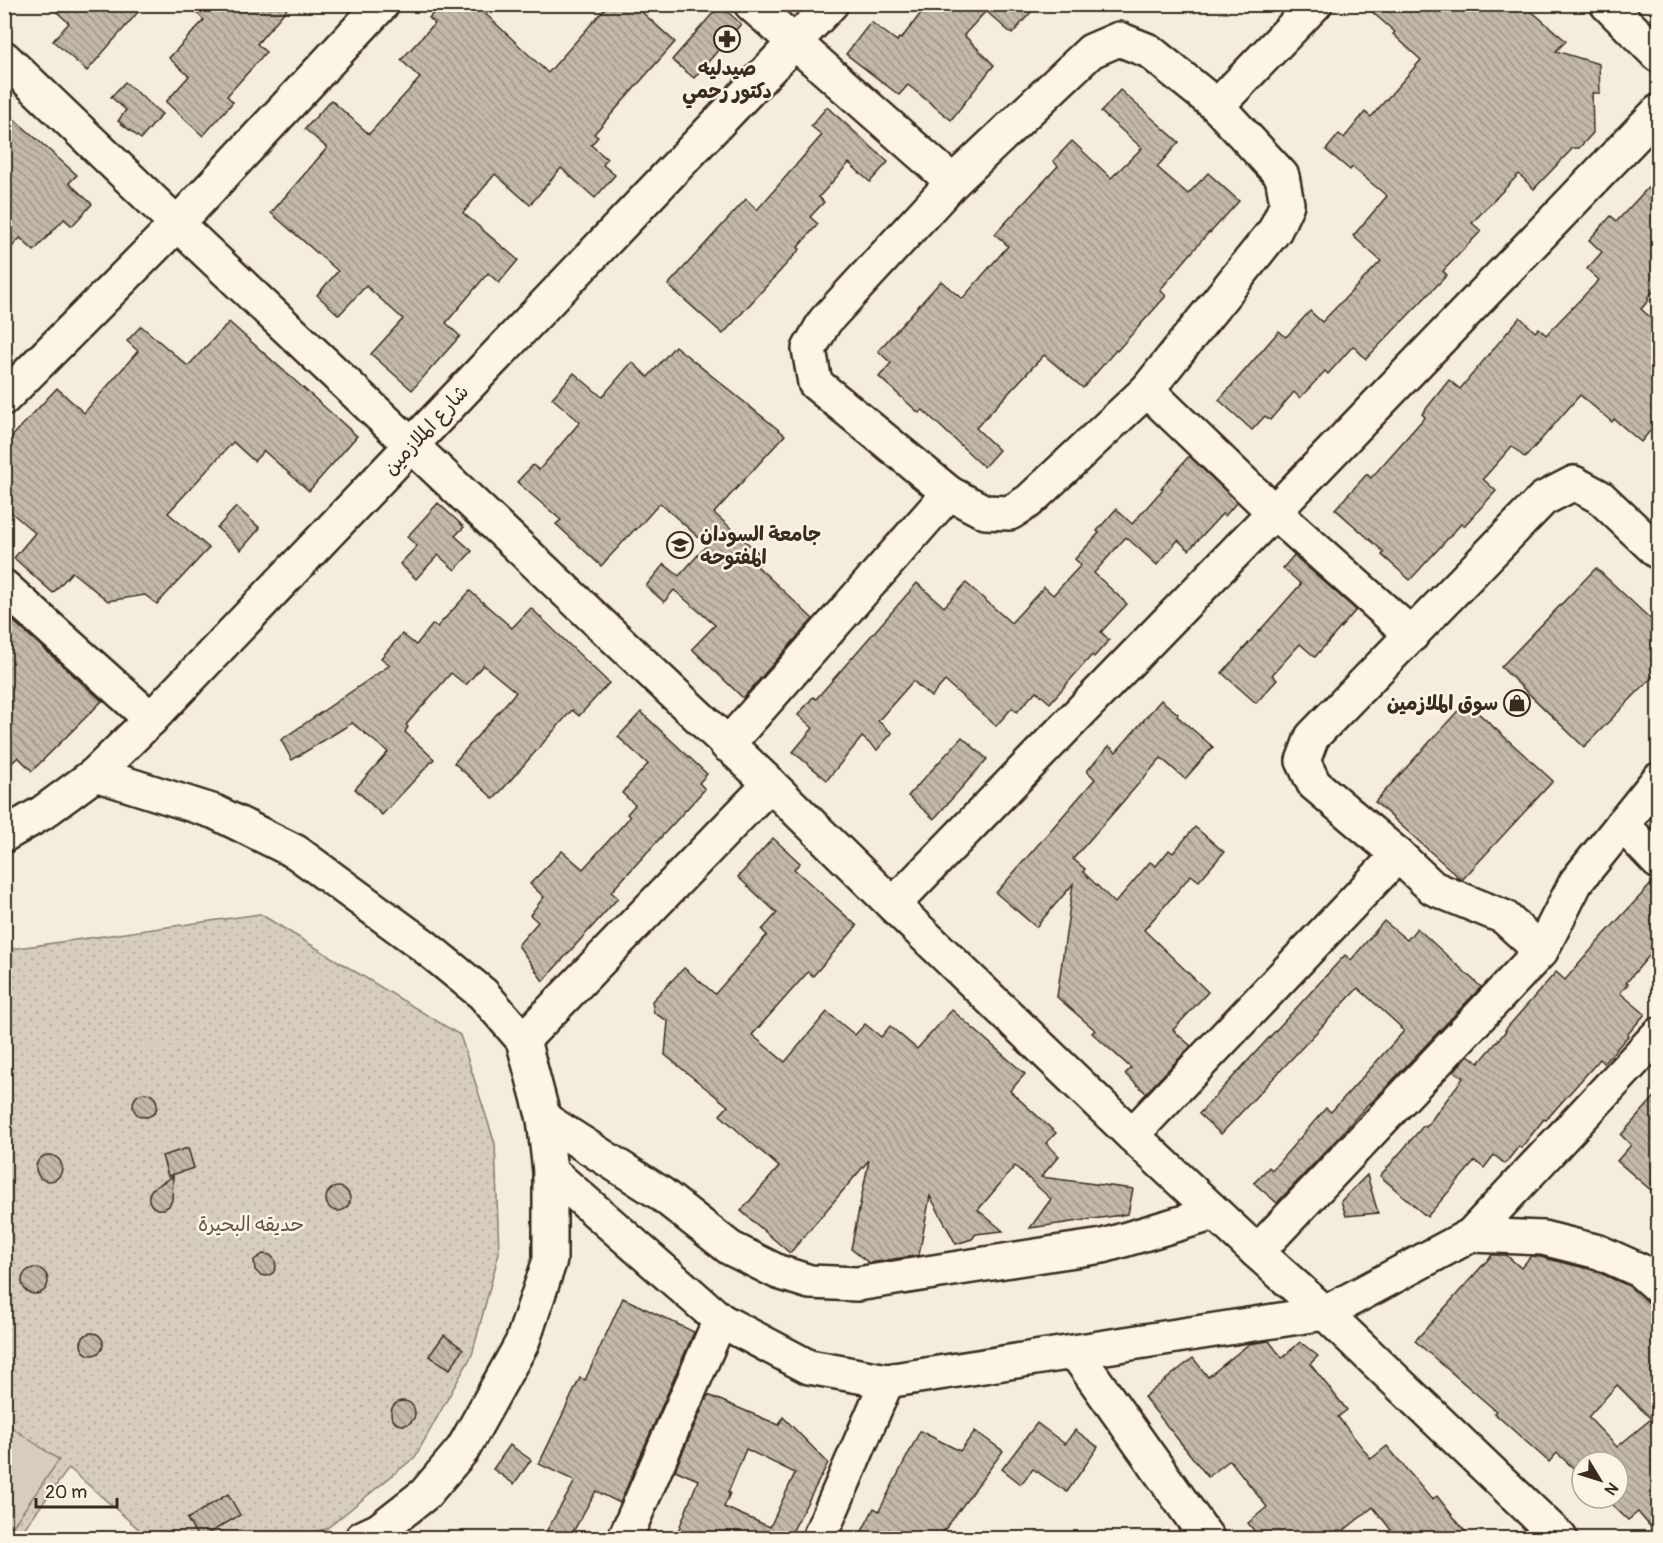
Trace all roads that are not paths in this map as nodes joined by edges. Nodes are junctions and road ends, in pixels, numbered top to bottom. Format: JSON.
{"nodes":[{"id":1,"x":382,"y":4,"type":"edge"},
{"id":2,"x":751,"y":4,"type":"edge"},
{"id":3,"x":831,"y":4,"type":"edge"},
{"id":4,"x":1316,"y":4,"type":"edge"},
{"id":5,"x":1606,"y":4,"type":"edge"},
{"id":6,"x":793,"y":43,"type":"junction"},
{"id":7,"x":1659,"y":55,"type":"edge"},
{"id":8,"x":4,"y":58,"type":"edge"},
{"id":9,"x":1217,"y":106,"type":"junction"},
{"id":10,"x":1659,"y":112,"type":"edge"},
{"id":11,"x":953,"y":182,"type":"junction"},
{"id":12,"x":177,"y":224,"type":"junction"},
{"id":13,"x":1147,"y":390,"type":"junction"},
{"id":14,"x":4,"y":398,"type":"edge"},
{"id":15,"x":411,"y":445,"type":"junction"},
{"id":16,"x":949,"y":493,"type":"junction"},
{"id":17,"x":1274,"y":513,"type":"junction"},
{"id":18,"x":1659,"y":552,"type":"edge"},
{"id":19,"x":4,"y":588,"type":"edge"},
{"id":20,"x":1412,"y":635,"type":"junction"},
{"id":21,"x":151,"y":719,"type":"junction"},
{"id":22,"x":727,"y":745,"type":"junction"},
{"id":23,"x":95,"y":774,"type":"junction"},
{"id":24,"x":1659,"y":780,"type":"edge"},
{"id":25,"x":770,"y":784,"type":"junction"},
{"id":26,"x":1622,"y":824,"type":"junction"},
{"id":27,"x":4,"y":835,"type":"edge"},
{"id":28,"x":1398,"y":855,"type":"junction"},
{"id":29,"x":1659,"y":862,"type":"edge"},
{"id":30,"x":893,"y":905,"type":"junction"},
{"id":31,"x":1541,"y":951,"type":"junction"},
{"id":32,"x":1659,"y":1035,"type":"edge"},
{"id":33,"x":523,"y":1040,"type":"junction"},
{"id":34,"x":544,"y":1119,"type":"junction"},
{"id":35,"x":1132,"y":1135,"type":"junction"},
{"id":36,"x":550,"y":1171,"type":"junction"},
{"id":37,"x":1215,"y":1214,"type":"junction"},
{"id":38,"x":1471,"y":1235,"type":"junction"},
{"id":39,"x":1257,"y":1252,"type":"junction"},
{"id":40,"x":1659,"y":1287,"type":"edge"},
{"id":41,"x":1325,"y":1312,"type":"junction"},
{"id":42,"x":720,"y":1320,"type":"junction"},
{"id":43,"x":1075,"y":1352,"type":"junction"},
{"id":44,"x":887,"y":1381,"type":"junction"},
{"id":45,"x":362,"y":1539,"type":"edge"},
{"id":46,"x":625,"y":1539,"type":"edge"},
{"id":47,"x":819,"y":1539,"type":"edge"},
{"id":48,"x":1207,"y":1539,"type":"edge"},
{"id":49,"x":1560,"y":1539,"type":"edge"}],
"edges":[{"from":1,"to":12,"type":"street"},
{"from":2,"to":6,"type":"street"},
{"from":3,"to":6,"type":"street","name":"شارع الملازمين"},
{"from":4,"to":9,"type":"street"},
{"from":5,"to":7,"type":"street"},
{"from":6,"to":11,"type":"street"},
{"from":6,"to":15,"type":"street","name":"شارع الملازمين"},
{"from":8,"to":12,"type":"street"},
{"from":9,"to":11,"type":"street"},
{"from":9,"to":13,"type":"street"},
{"from":10,"to":17,"type":"street"},
{"from":11,"to":16,"type":"street"},
{"from":12,"to":14,"type":"street"},
{"from":12,"to":15,"type":"street"},
{"from":13,"to":16,"type":"street"},
{"from":13,"to":17,"type":"street"},
{"from":15,"to":21,"type":"street","name":"شارع الملازمين"},
{"from":15,"to":22,"type":"street"},
{"from":16,"to":22,"type":"street"},
{"from":17,"to":20,"type":"street"},
{"from":17,"to":30,"type":"street"},
{"from":18,"to":20,"type":"street"},
{"from":19,"to":21,"type":"street"},
{"from":20,"to":28,"type":"street"},
{"from":21,"to":23,"type":"street","name":"شارع الملازمين"},
{"from":22,"to":25,"type":"street"},
{"from":23,"to":27,"type":"street","name":"شارع الملازمين"},
{"from":23,"to":33,"type":"street"},
{"from":24,"to":26,"type":"street"},
{"from":25,"to":30,"type":"street"},
{"from":25,"to":33,"type":"street"},
{"from":26,"to":29,"type":"street"},
{"from":26,"to":31,"type":"street"},
{"from":28,"to":31,"type":"street"},
{"from":28,"to":35,"type":"street"},
{"from":30,"to":35,"type":"street"},
{"from":31,"to":39,"type":"street"},
{"from":32,"to":38,"type":"street"},
{"from":33,"to":34,"type":"street"},
{"from":34,"to":36,"type":"street"},
{"from":34,"to":37,"type":"street"},
{"from":35,"to":37,"type":"street"},
{"from":36,"to":42,"type":"street"},
{"from":36,"to":45,"type":"street"},
{"from":37,"to":39,"type":"street"},
{"from":38,"to":40,"type":"street"},
{"from":38,"to":41,"type":"street"},
{"from":39,"to":41,"type":"street"},
{"from":41,"to":43,"type":"street"},
{"from":41,"to":49,"type":"street"},
{"from":42,"to":44,"type":"street"},
{"from":42,"to":46,"type":"street"},
{"from":43,"to":44,"type":"street"},
{"from":43,"to":48,"type":"street"},
{"from":44,"to":47,"type":"street"}]}
